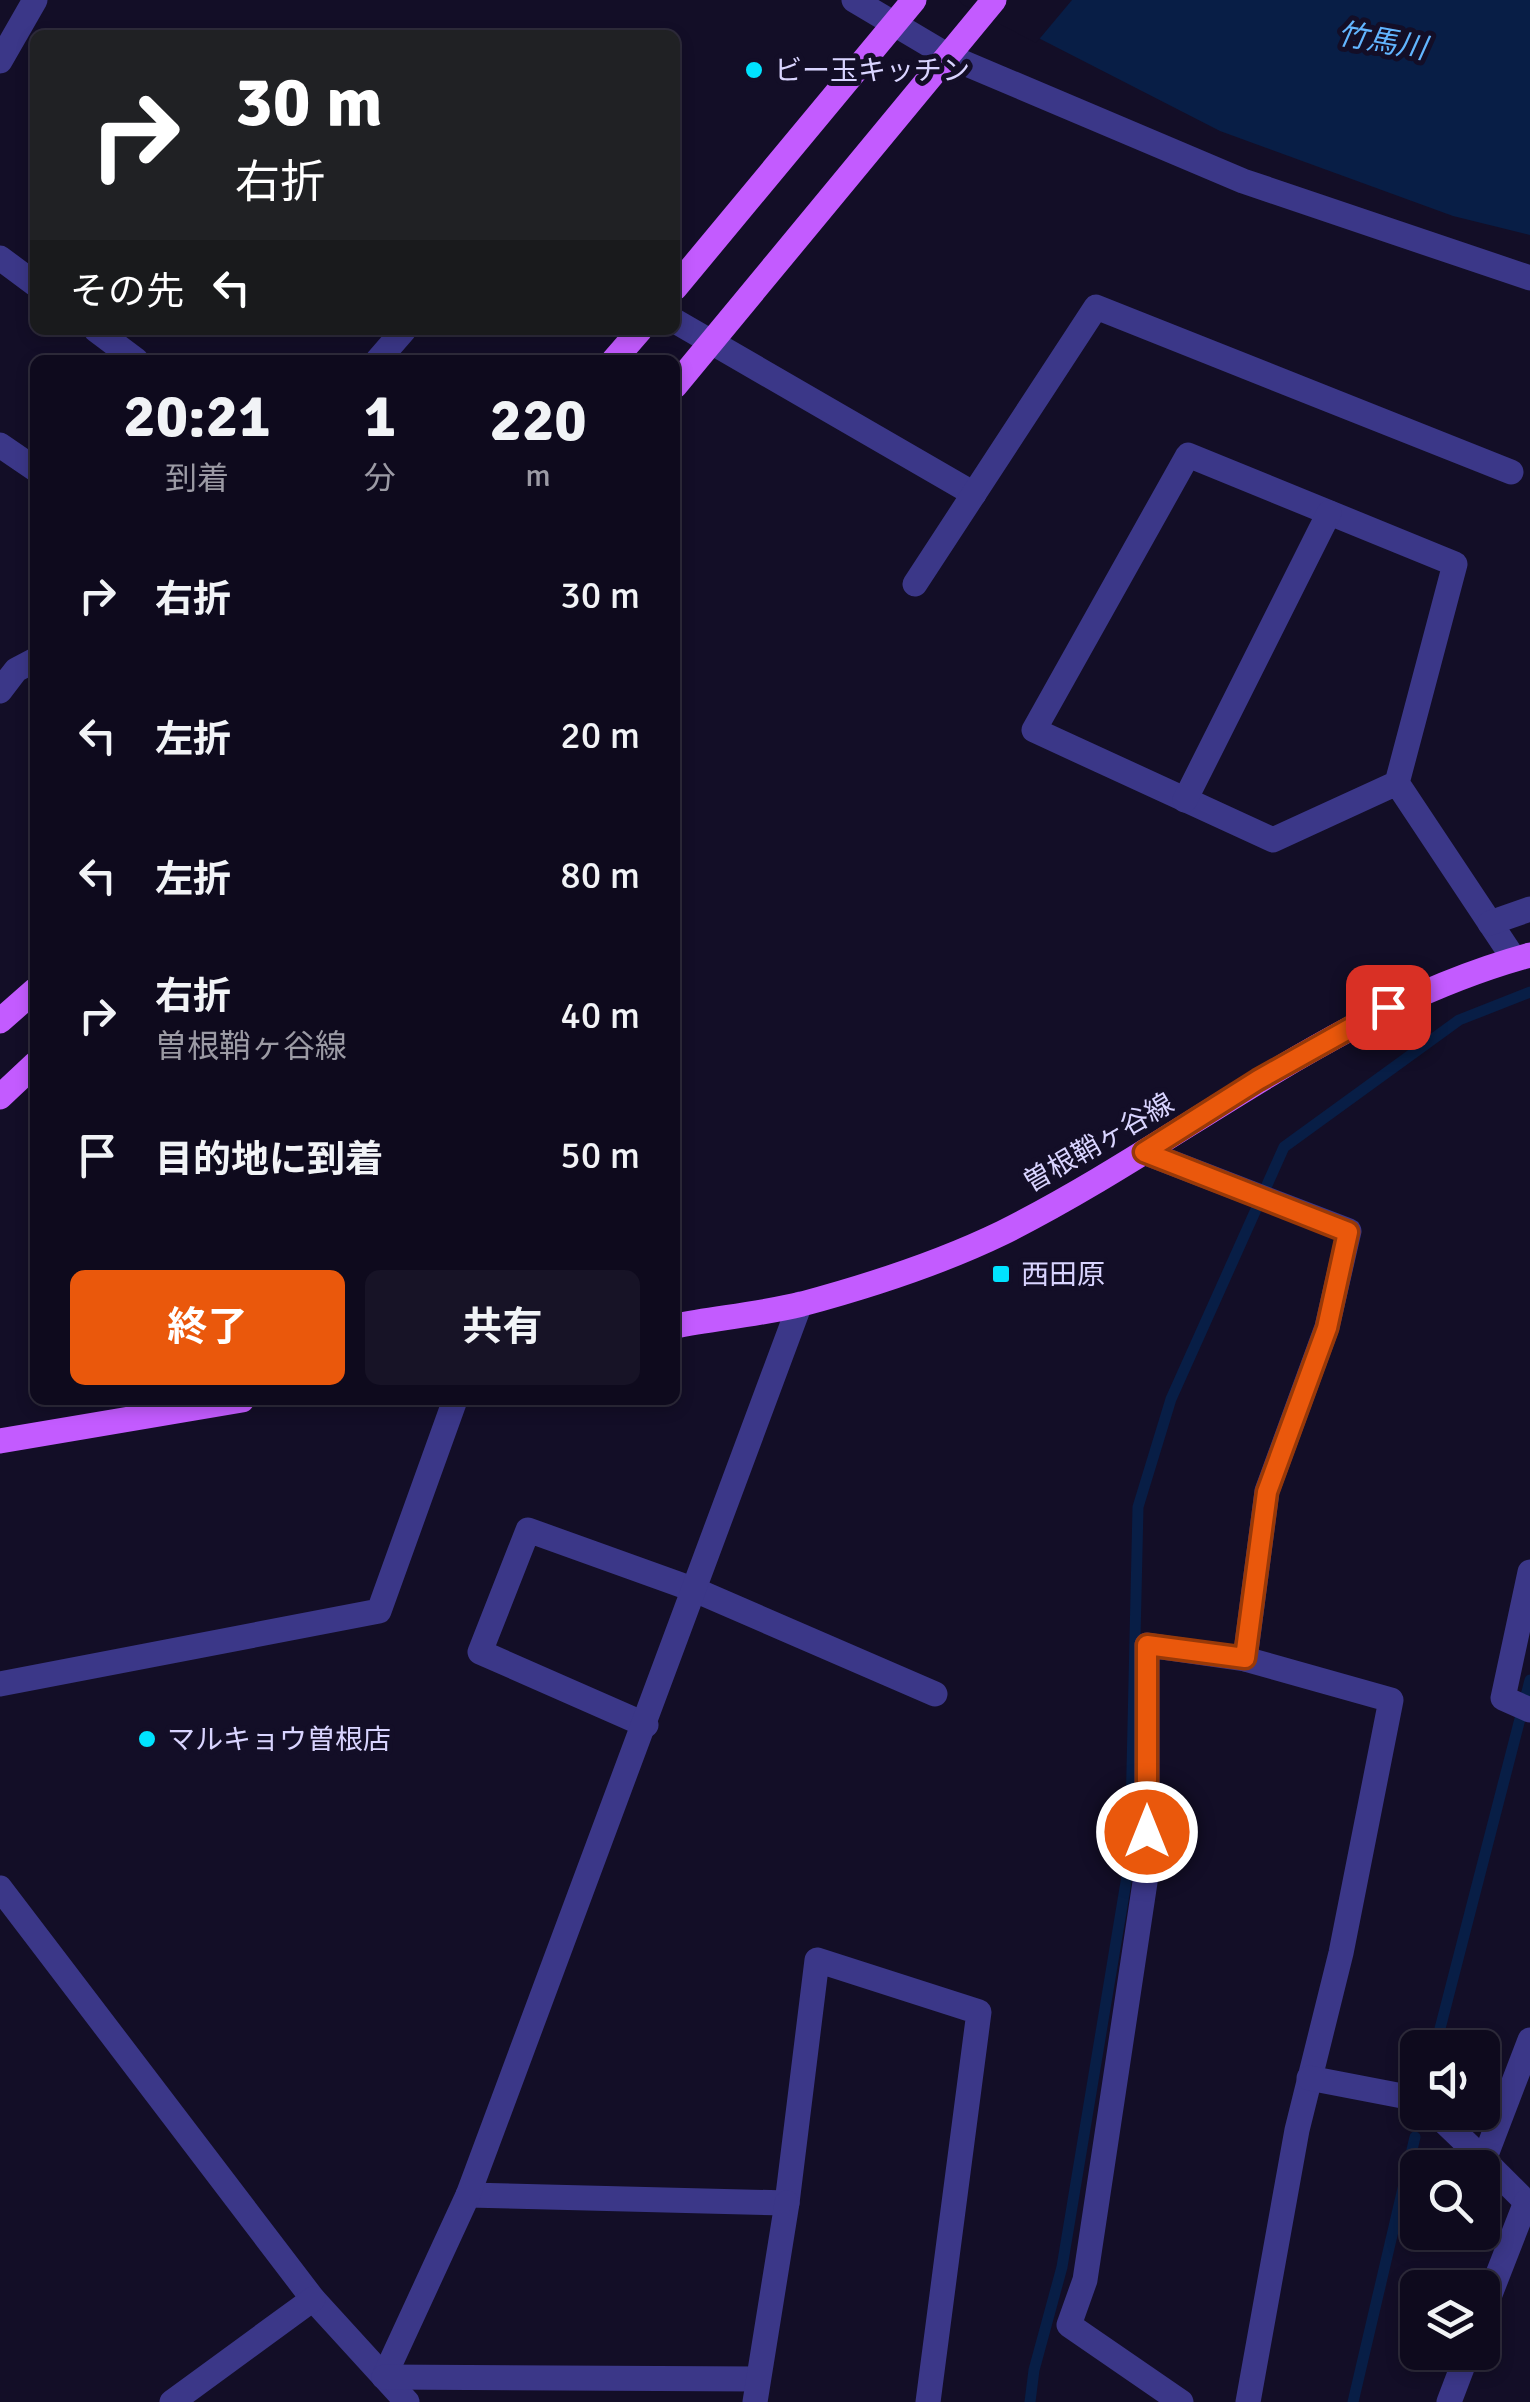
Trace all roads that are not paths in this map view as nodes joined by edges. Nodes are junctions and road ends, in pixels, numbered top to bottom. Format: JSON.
{"nodes":[{"id":1,"x":34,"y":0,"type":"edge"},
{"id":2,"x":854,"y":0,"type":"edge"},
{"id":3,"x":914,"y":0,"type":"edge"},
{"id":4,"x":994,"y":0,"type":"edge"},
{"id":5,"x":894,"y":22,"type":"junction"},
{"id":6,"x":950,"y":58,"type":"junction"},
{"id":7,"x":0,"y":61,"type":"edge"},
{"id":8,"x":0,"y":258,"type":"edge"},
{"id":9,"x":1530,"y":278,"type":"edge"},
{"id":10,"x":30,"y":280,"type":"edge"},
{"id":11,"x":680,"y":282,"type":"edge"},
{"id":12,"x":680,"y":323,"type":"edge"},
{"id":13,"x":103,"y":335,"type":"edge"},
{"id":14,"x":400,"y":335,"type":"edge"},
{"id":15,"x":636,"y":335,"type":"edge"},
{"id":16,"x":715,"y":341,"type":"junction"},
{"id":17,"x":129,"y":355,"type":"edge"},
{"id":18,"x":382,"y":355,"type":"edge"},
{"id":19,"x":618,"y":355,"type":"edge"},
{"id":20,"x":680,"y":380,"type":"edge"},
{"id":21,"x":0,"y":445,"type":"edge"},
{"id":22,"x":30,"y":466,"type":"edge"},
{"id":23,"x":1512,"y":472,"type":"dead end"},
{"id":24,"x":974,"y":494,"type":"junction"},
{"id":25,"x":1329,"y":513,"type":"junction"},
{"id":26,"x":915,"y":584,"type":"dead end"},
{"id":27,"x":17,"y":662,"type":"edge"},
{"id":28,"x":0,"y":692,"type":"edge"},
{"id":29,"x":1397,"y":783,"type":"junction"},
{"id":30,"x":1185,"y":800,"type":"junction"},
{"id":31,"x":1530,"y":909,"type":"edge"},
{"id":32,"x":1490,"y":923,"type":"junction"},
{"id":33,"x":1522,"y":957,"type":"edge"},
{"id":34,"x":30,"y":994,"type":"edge"},
{"id":35,"x":0,"y":1021,"type":"edge"},
{"id":36,"x":30,"y":1069,"type":"edge"},
{"id":37,"x":0,"y":1097,"type":"edge"},
{"id":38,"x":1144,"y":1152,"type":"junction"},
{"id":39,"x":800,"y":1304,"type":"junction"},
{"id":40,"x":680,"y":1325,"type":"edge"},
{"id":41,"x":213,"y":1405,"type":"edge"},
{"id":42,"x":453,"y":1405,"type":"edge"},
{"id":43,"x":0,"y":1442,"type":"edge"},
{"id":44,"x":1530,"y":1572,"type":"edge"},
{"id":45,"x":695,"y":1590,"type":"junction"},
{"id":46,"x":1245,"y":1658,"type":"junction"},
{"id":47,"x":0,"y":1684,"type":"edge"},
{"id":48,"x":935,"y":1694,"type":"dead end"},
{"id":49,"x":1530,"y":1710,"type":"edge"},
{"id":50,"x":646,"y":1725,"type":"junction"},
{"id":51,"x":0,"y":1888,"type":"edge"},
{"id":52,"x":1530,"y":2040,"type":"edge"},
{"id":53,"x":1309,"y":2078,"type":"junction"},
{"id":54,"x":1400,"y":2096,"type":"edge"},
{"id":55,"x":1453,"y":2130,"type":"edge"},
{"id":56,"x":1474,"y":2150,"type":"edge"},
{"id":57,"x":1488,"y":2150,"type":"edge"},
{"id":58,"x":1500,"y":2176,"type":"edge"},
{"id":59,"x":468,"y":2195,"type":"junction"},
{"id":60,"x":787,"y":2203,"type":"junction"},
{"id":61,"x":1528,"y":2204,"type":"edge"},
{"id":62,"x":1500,"y":2272,"type":"edge"},
{"id":63,"x":314,"y":2299,"type":"junction"},
{"id":64,"x":1461,"y":2370,"type":"edge"},
{"id":65,"x":384,"y":2378,"type":"junction"},
{"id":66,"x":756,"y":2390,"type":"edge"},
{"id":67,"x":172,"y":2402,"type":"edge"},
{"id":68,"x":406,"y":2402,"type":"edge"},
{"id":69,"x":928,"y":2402,"type":"edge"},
{"id":70,"x":1182,"y":2402,"type":"edge"},
{"id":71,"x":1248,"y":2402,"type":"edge"},
{"id":72,"x":1449,"y":2402,"type":"edge"}],
"edges":[{"from":1,"to":7,"type":"street"},
{"from":2,"to":5,"type":"street"},
{"from":3,"to":5,"type":"main road"},
{"from":4,"to":6,"type":"main road"},
{"from":5,"to":6,"type":"street"},
{"from":5,"to":11,"type":"main road"},
{"from":6,"to":9,"type":"street"},
{"from":6,"to":16,"type":"main road"},
{"from":8,"to":10,"type":"street"},
{"from":12,"to":16,"type":"street"},
{"from":13,"to":17,"type":"street"},
{"from":14,"to":18,"type":"street"},
{"from":15,"to":19,"type":"main road"},
{"from":16,"to":20,"type":"main road"},
{"from":16,"to":24,"type":"street"},
{"from":21,"to":22,"type":"street"},
{"from":23,"to":24,"type":"street"},
{"from":24,"to":26,"type":"street"},
{"from":25,"to":29,"type":"street"},
{"from":25,"to":30,"type":"street"},
{"from":25,"to":30,"type":"street"},
{"from":27,"to":28,"type":"street"},
{"from":29,"to":30,"type":"street"},
{"from":29,"to":32,"type":"street"},
{"from":31,"to":32,"type":"street"},
{"from":32,"to":33,"type":"street"},
{"from":33,"to":38,"type":"main road","name":"曽根鞘ヶ谷線"},
{"from":34,"to":35,"type":"main road"},
{"from":36,"to":37,"type":"main road"},
{"from":38,"to":39,"type":"main road","name":"曽根鞘ヶ谷線"},
{"from":38,"to":46,"type":"street"},
{"from":39,"to":40,"type":"main road","name":"曽根鞘ヶ谷線"},
{"from":39,"to":45,"type":"street"},
{"from":41,"to":43,"type":"main road"},
{"from":42,"to":47,"type":"street"},
{"from":44,"to":49,"type":"street"},
{"from":45,"to":48,"type":"street"},
{"from":45,"to":50,"type":"street"},
{"from":45,"to":50,"type":"street"},
{"from":46,"to":53,"type":"street"},
{"from":46,"to":70,"type":"street"},
{"from":50,"to":59,"type":"street"},
{"from":51,"to":63,"type":"street"},
{"from":52,"to":57,"type":"street"},
{"from":53,"to":54,"type":"street"},
{"from":53,"to":71,"type":"street"},
{"from":55,"to":56,"type":"street"},
{"from":58,"to":61,"type":"street"},
{"from":59,"to":60,"type":"street"},
{"from":59,"to":65,"type":"street"},
{"from":60,"to":66,"type":"street"},
{"from":60,"to":69,"type":"street"},
{"from":61,"to":62,"type":"street"},
{"from":63,"to":65,"type":"street"},
{"from":63,"to":67,"type":"street"},
{"from":64,"to":72,"type":"street"},
{"from":65,"to":66,"type":"street"},
{"from":65,"to":68,"type":"street"}]}
